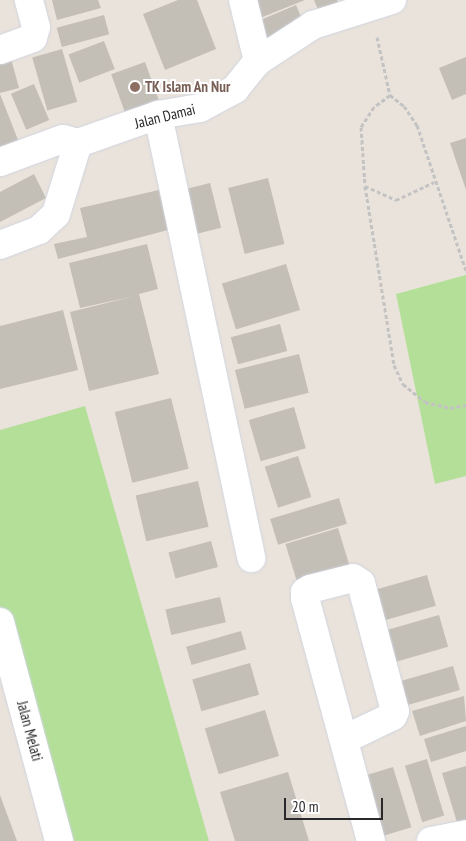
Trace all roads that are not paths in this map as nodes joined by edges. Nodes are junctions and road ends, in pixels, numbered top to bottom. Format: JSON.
{"nodes":[{"id":1,"x":30,"y":0,"type":"edge"},
{"id":2,"x":243,"y":0,"type":"edge"},
{"id":3,"x":381,"y":3,"type":"edge"},
{"id":4,"x":0,"y":50,"type":"edge"},
{"id":5,"x":258,"y":61,"type":"junction"},
{"id":6,"x":158,"y":115,"type":"junction"},
{"id":7,"x":78,"y":143,"type":"junction"},
{"id":8,"x":0,"y":162,"type":"edge"},
{"id":9,"x":0,"y":245,"type":"edge"},
{"id":10,"x":252,"y":558,"type":"dead end"},
{"id":11,"x":2,"y":633,"type":"edge"},
{"id":12,"x":345,"y":739,"type":"junction"},
{"id":13,"x":466,"y":834,"type":"edge"},
{"id":14,"x":59,"y":841,"type":"edge"},
{"id":15,"x":372,"y":841,"type":"edge"},
{"id":16,"x":431,"y":841,"type":"edge"}],
"edges":[{"from":1,"to":4,"type":"street"},
{"from":2,"to":5,"type":"street"},
{"from":3,"to":5,"type":"street","name":"Jalan Damai"},
{"from":5,"to":6,"type":"street","name":"Jalan Damai"},
{"from":6,"to":7,"type":"street","name":"Jalan Damai"},
{"from":6,"to":10,"type":"street"},
{"from":7,"to":8,"type":"street"},
{"from":7,"to":9,"type":"street"},
{"from":11,"to":14,"type":"street","name":"Jalan Melati"},
{"from":12,"to":12,"type":"street"},
{"from":12,"to":15,"type":"street"},
{"from":13,"to":16,"type":"street"}]}
